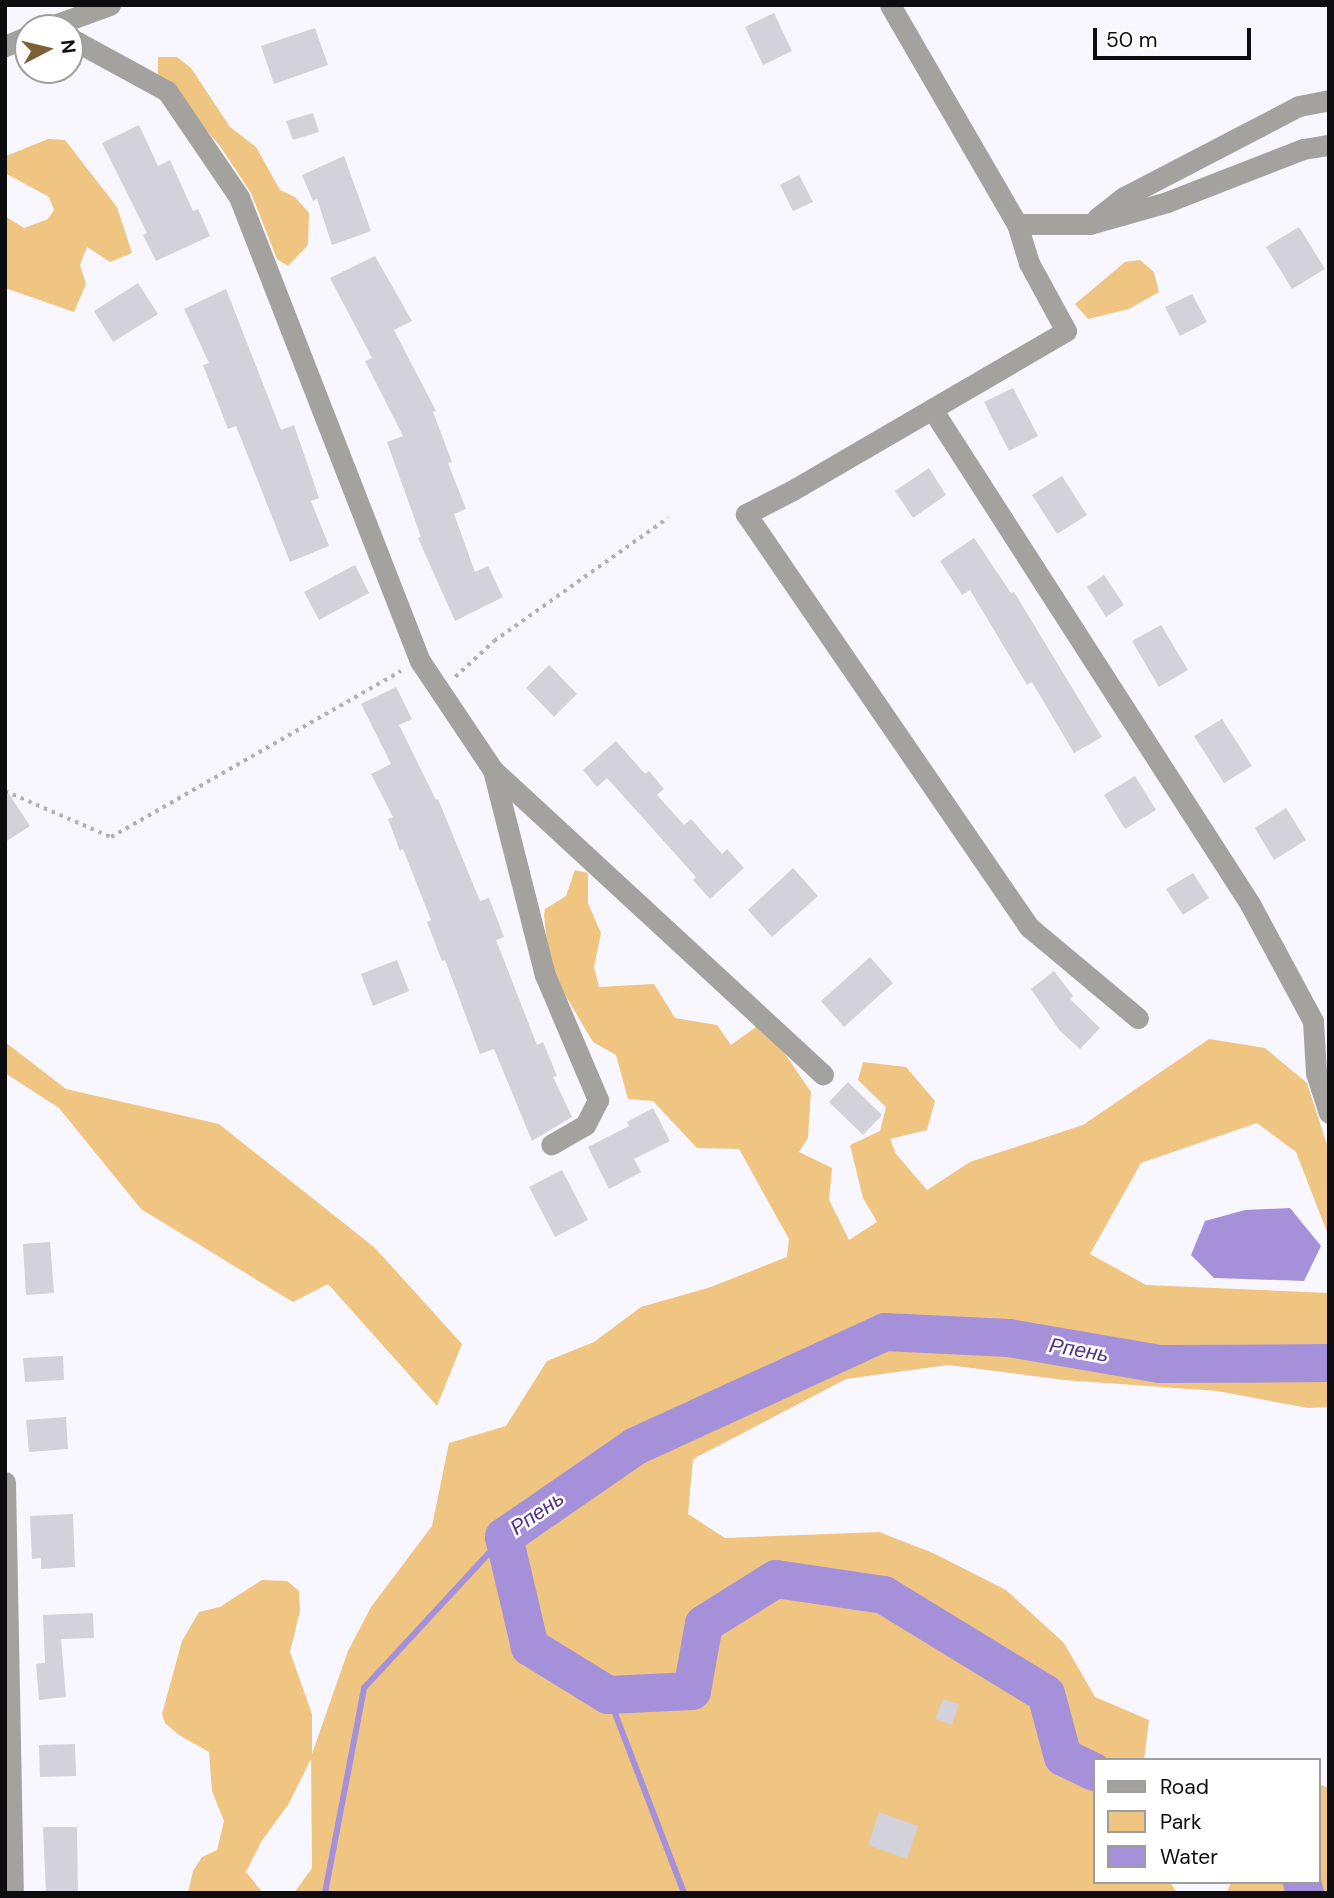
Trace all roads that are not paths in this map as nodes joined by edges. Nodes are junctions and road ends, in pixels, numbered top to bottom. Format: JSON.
{"nodes":[{"id":1,"x":110,"y":5,"type":"edge"},
{"id":2,"x":890,"y":5,"type":"edge"},
{"id":3,"x":84,"y":15,"type":"edge"},
{"id":4,"x":84,"y":46,"type":"edge"},
{"id":5,"x":1329,"y":100,"type":"edge"},
{"id":6,"x":1329,"y":145,"type":"edge"},
{"id":7,"x":1017,"y":224,"type":"junction"},
{"id":8,"x":1090,"y":224,"type":"junction"},
{"id":9,"x":932,"y":409,"type":"junction"},
{"id":10,"x":493,"y":769,"type":"junction"},
{"id":11,"x":1138,"y":1017,"type":"dead end"},
{"id":12,"x":823,"y":1074,"type":"dead end"},
{"id":13,"x":1329,"y":1113,"type":"edge"},
{"id":14,"x":551,"y":1145,"type":"dead end"},
{"id":15,"x":5,"y":1482,"type":"edge"},
{"id":16,"x":13,"y":1893,"type":"edge"}],
"edges":[{"from":1,"to":3,"type":"street"},
{"from":2,"to":7,"type":"street"},
{"from":4,"to":10,"type":"street"},
{"from":5,"to":8,"type":"street"},
{"from":6,"to":8,"type":"street"},
{"from":7,"to":8,"type":"street"},
{"from":7,"to":9,"type":"street"},
{"from":9,"to":11,"type":"street"},
{"from":9,"to":13,"type":"street"},
{"from":10,"to":12,"type":"street"},
{"from":10,"to":14,"type":"street"},
{"from":15,"to":16,"type":"street"}]}
